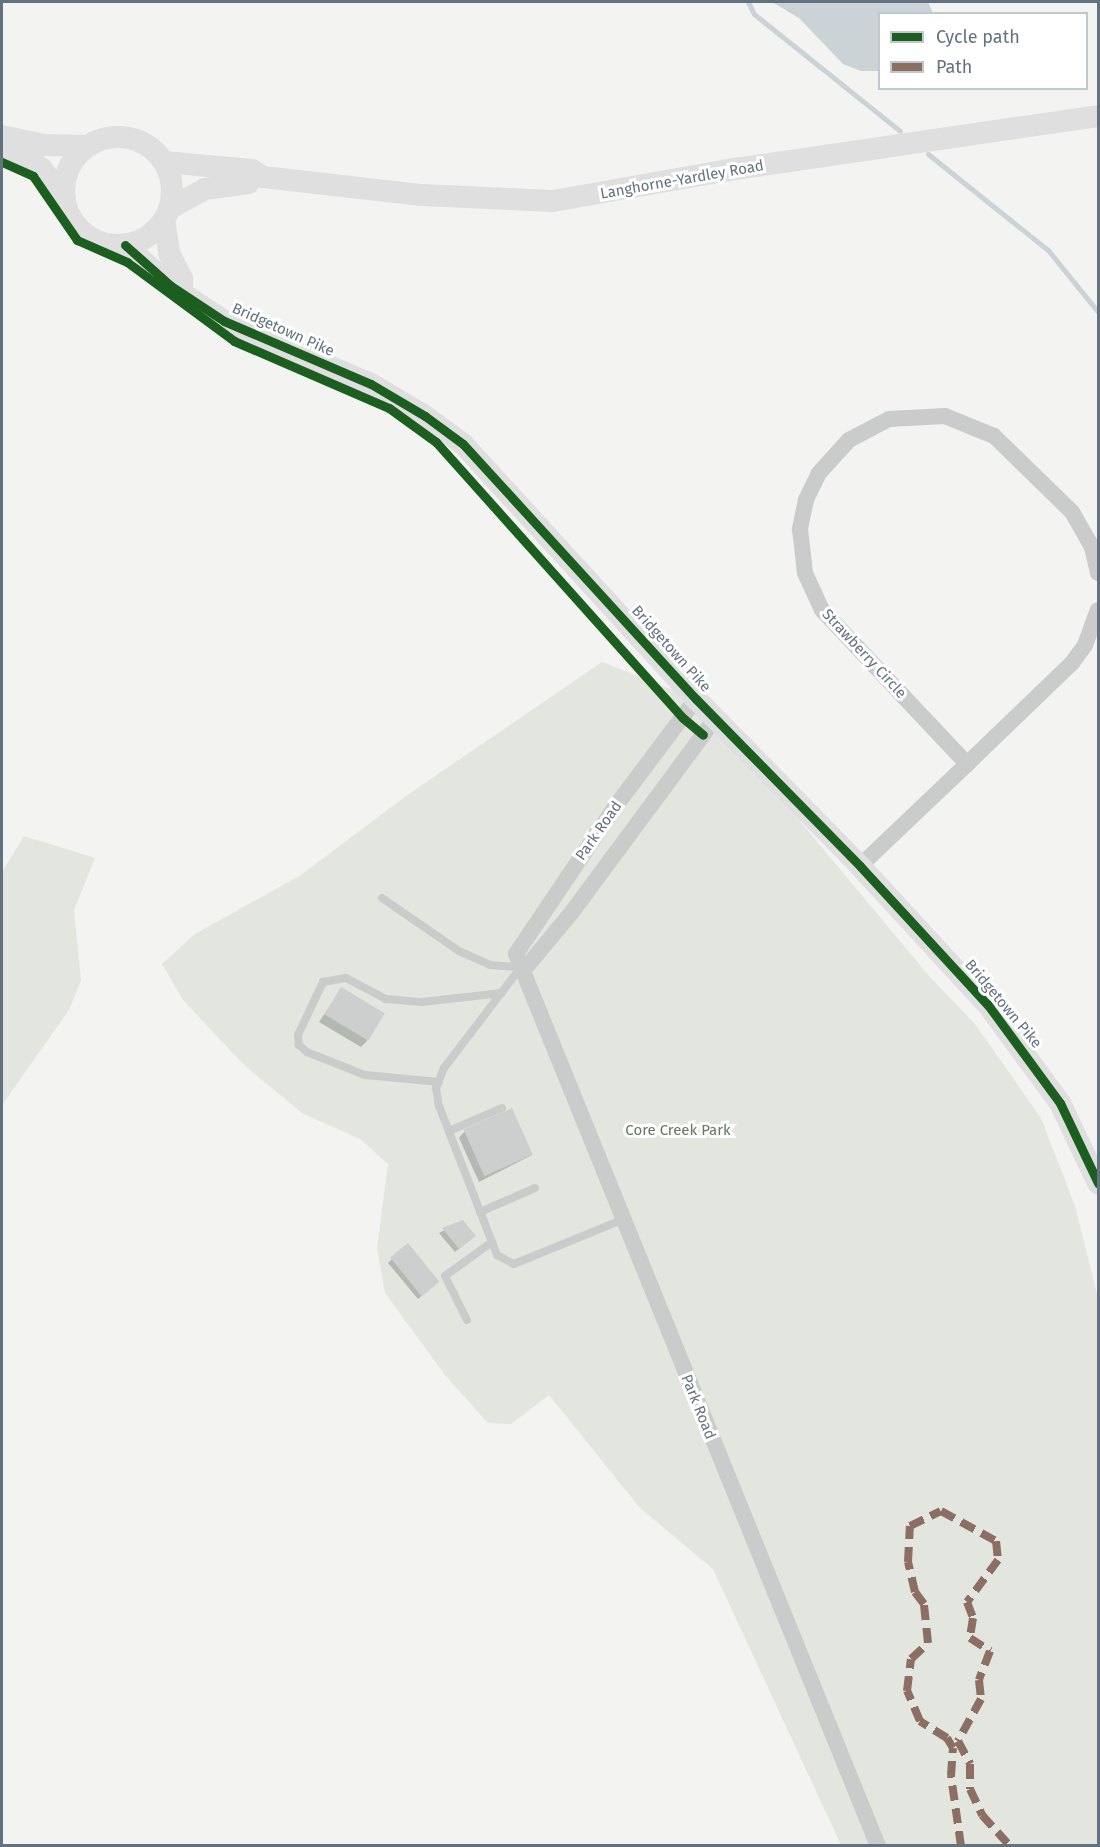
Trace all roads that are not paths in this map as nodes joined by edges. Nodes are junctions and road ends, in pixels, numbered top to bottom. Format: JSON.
{"nodes":[{"id":1,"x":1098,"y":116,"type":"edge"},
{"id":2,"x":2,"y":136,"type":"edge"},
{"id":3,"x":89,"y":146,"type":"junction"},
{"id":4,"x":2,"y":150,"type":"edge"},
{"id":5,"x":164,"y":162,"type":"junction"},
{"id":6,"x":263,"y":177,"type":"junction"},
{"id":7,"x":65,"y":198,"type":"junction"},
{"id":8,"x":167,"y":214,"type":"junction"},
{"id":9,"x":125,"y":245,"type":"junction"},
{"id":10,"x":182,"y":289,"type":"junction"},
{"id":11,"x":1098,"y":573,"type":"edge"},
{"id":12,"x":1098,"y":610,"type":"edge"},
{"id":13,"x":696,"y":699,"type":"junction"},
{"id":14,"x":715,"y":719,"type":"junction"},
{"id":15,"x":967,"y":764,"type":"junction"},
{"id":16,"x":860,"y":866,"type":"junction"},
{"id":17,"x":552,"y":897,"type":"junction"},
{"id":18,"x":382,"y":898,"type":"dead end"},
{"id":19,"x":572,"y":912,"type":"junction"},
{"id":20,"x":521,"y":967,"type":"junction"},
{"id":21,"x":501,"y":993,"type":"junction"},
{"id":22,"x":439,"y":1082,"type":"junction"},
{"id":23,"x":502,"y":1108,"type":"dead end"},
{"id":24,"x":449,"y":1131,"type":"junction"},
{"id":25,"x":1098,"y":1183,"type":"edge"},
{"id":26,"x":536,"y":1188,"type":"dead end"},
{"id":27,"x":480,"y":1212,"type":"junction"},
{"id":28,"x":622,"y":1220,"type":"junction"},
{"id":29,"x":492,"y":1242,"type":"junction"},
{"id":30,"x":467,"y":1320,"type":"dead end"},
{"id":31,"x":878,"y":1845,"type":"edge"}],
"edges":[{"from":1,"to":6,"type":"main road","name":"Langhorne-Yardley Road"},
{"from":2,"to":3,"type":"main road"},
{"from":3,"to":5,"type":"main road"},
{"from":3,"to":7,"type":"main road"},
{"from":4,"to":7,"type":"main road"},
{"from":5,"to":6,"type":"main road","name":"Langhorne-Yardley Road"},
{"from":5,"to":8,"type":"main road"},
{"from":6,"to":8,"type":"main road","name":"Langhorne-Yardley Road"},
{"from":7,"to":9,"type":"main road"},
{"from":8,"to":9,"type":"main road"},
{"from":8,"to":10,"type":"main road"},
{"from":9,"to":10,"type":"main road","name":"Bridgetown Pike"},
{"from":10,"to":13,"type":"main road","name":"Bridgetown Pike"},
{"from":11,"to":15,"type":"street","name":"Strawberry Circle"},
{"from":12,"to":15,"type":"street"},
{"from":13,"to":14,"type":"main road","name":"Bridgetown Pike"},
{"from":13,"to":17,"type":"street","name":"Park Road"},
{"from":14,"to":16,"type":"main road","name":"Bridgetown Pike"},
{"from":14,"to":19,"type":"street","name":"Park Road"},
{"from":15,"to":16,"type":"street"},
{"from":16,"to":25,"type":"main road","name":"Bridgetown Pike"},
{"from":17,"to":19,"type":"lane"},
{"from":17,"to":20,"type":"street","name":"Park Road"},
{"from":18,"to":20,"type":"lane"},
{"from":19,"to":20,"type":"street","name":"Park Road"},
{"from":20,"to":21,"type":"lane"},
{"from":20,"to":28,"type":"street","name":"Park Road"},
{"from":21,"to":22,"type":"lane"},
{"from":21,"to":22,"type":"lane"},
{"from":22,"to":24,"type":"lane"},
{"from":23,"to":24,"type":"lane"},
{"from":24,"to":27,"type":"lane"},
{"from":26,"to":27,"type":"lane"},
{"from":27,"to":29,"type":"lane"},
{"from":28,"to":29,"type":"lane"},
{"from":28,"to":31,"type":"street","name":"Park Road"},
{"from":29,"to":30,"type":"lane"}]}
